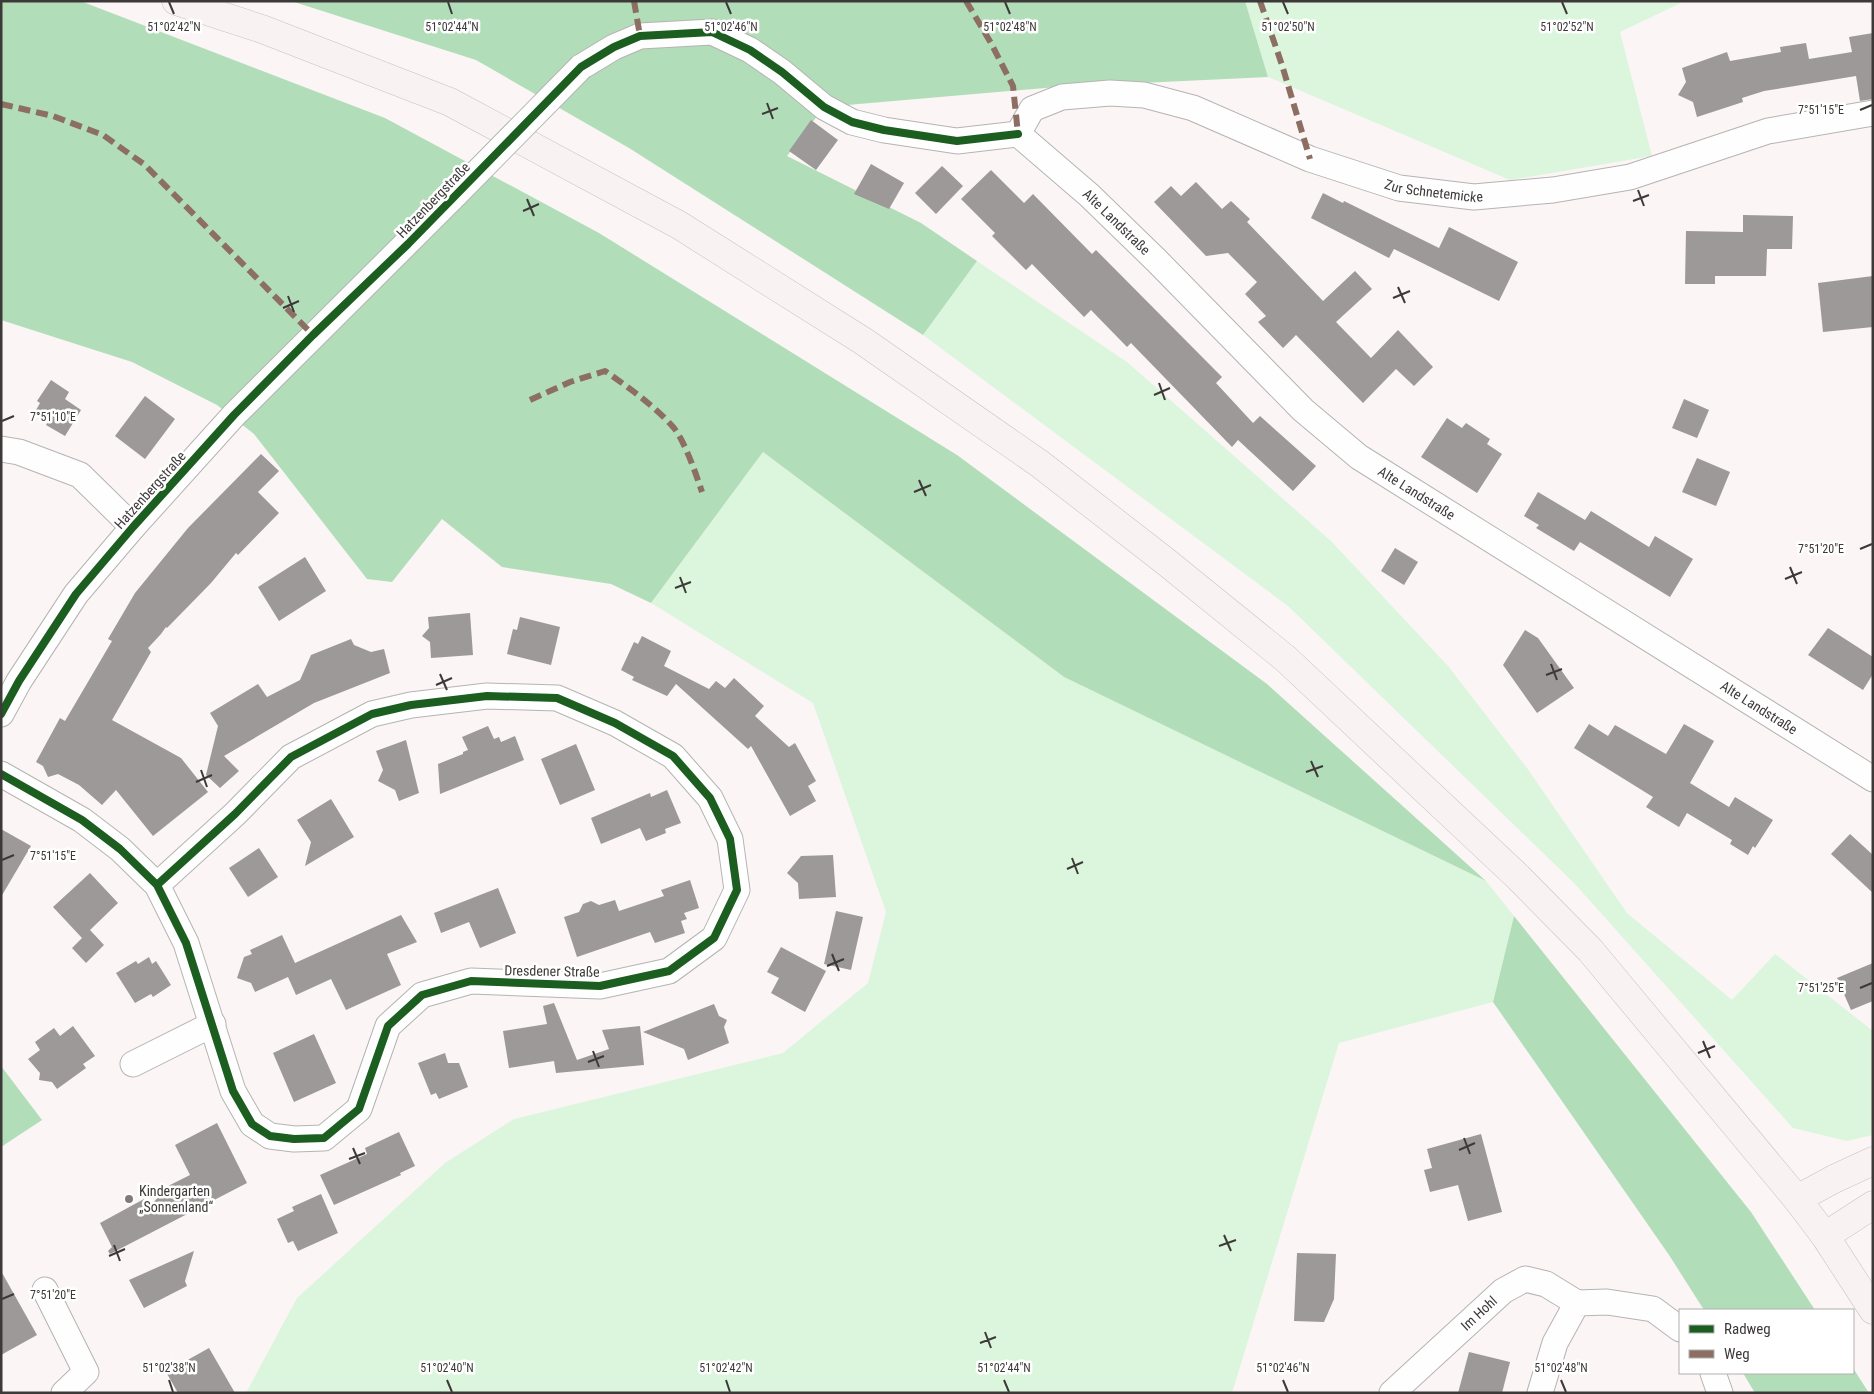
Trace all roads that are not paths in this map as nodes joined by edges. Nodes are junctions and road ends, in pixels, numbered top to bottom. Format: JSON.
{"nodes":[{"id":1,"x":176,"y":1,"type":"edge"},
{"id":2,"x":1873,"y":113,"type":"edge"},
{"id":3,"x":1018,"y":134,"type":"junction"},
{"id":4,"x":1,"y":449,"type":"edge"},
{"id":5,"x":133,"y":528,"type":"junction"},
{"id":6,"x":1,"y":714,"type":"edge"},
{"id":7,"x":1,"y":774,"type":"edge"},
{"id":8,"x":1873,"y":779,"type":"edge"},
{"id":9,"x":157,"y":885,"type":"junction"},
{"id":10,"x":213,"y":1024,"type":"junction"},
{"id":11,"x":133,"y":1064,"type":"dead end"},
{"id":12,"x":1873,"y":1161,"type":"edge"},
{"id":13,"x":1797,"y":1199,"type":"junction"},
{"id":14,"x":1873,"y":1205,"type":"edge"},
{"id":15,"x":1825,"y":1236,"type":"junction"},
{"id":16,"x":45,"y":1290,"type":"dead end"},
{"id":17,"x":1578,"y":1303,"type":"junction"},
{"id":18,"x":1873,"y":1310,"type":"edge"},
{"id":19,"x":1679,"y":1328,"type":"edge"},
{"id":20,"x":1713,"y":1374,"type":"edge"},
{"id":21,"x":64,"y":1393,"type":"edge"},
{"id":22,"x":1392,"y":1393,"type":"edge"},
{"id":23,"x":1540,"y":1393,"type":"edge"},
{"id":24,"x":1720,"y":1393,"type":"edge"}],
"edges":[{"from":1,"to":13,"type":"main road"},
{"from":2,"to":3,"type":"street","name":"Zur Schnetemicke"},
{"from":3,"to":5,"type":"street","name":"Hatzenbergstraße","bridge":true},
{"from":3,"to":8,"type":"street","name":"Alte Landstraße"},
{"from":4,"to":5,"type":"street"},
{"from":5,"to":6,"type":"street","name":"Hatzenbergstraße"},
{"from":7,"to":9,"type":"street","name":"Dresdener Straße"},
{"from":9,"to":10,"type":"street","name":"Dresdener Straße"},
{"from":9,"to":10,"type":"street","name":"Dresdener Straße"},
{"from":10,"to":11,"type":"street"},
{"from":12,"to":13,"type":"main road"},
{"from":13,"to":15,"type":"main road"},
{"from":14,"to":15,"type":"main road"},
{"from":15,"to":18,"type":"main road"},
{"from":16,"to":21,"type":"street"},
{"from":17,"to":19,"type":"street"},
{"from":17,"to":22,"type":"street","name":"Im Hohl"},
{"from":17,"to":23,"type":"street"},
{"from":20,"to":24,"type":"street"}]}
